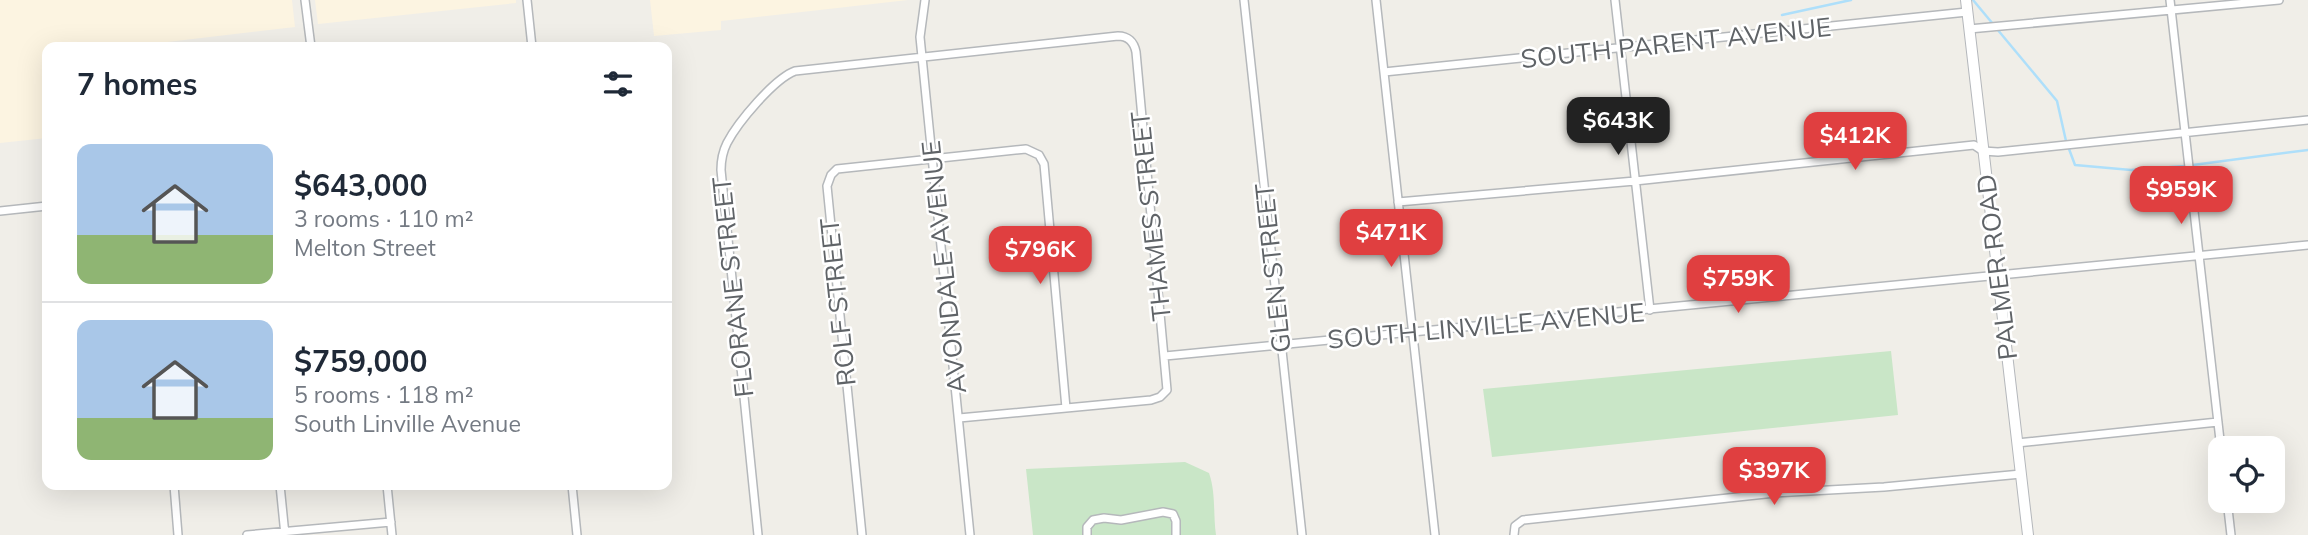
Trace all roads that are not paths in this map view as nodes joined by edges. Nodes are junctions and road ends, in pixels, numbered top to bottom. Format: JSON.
{"nodes":[{"id":1,"x":305,"y":0,"type":"edge"},
{"id":2,"x":527,"y":0,"type":"edge"},
{"id":3,"x":925,"y":0,"type":"edge"},
{"id":4,"x":1244,"y":0,"type":"edge"},
{"id":5,"x":1376,"y":0,"type":"edge"},
{"id":6,"x":1615,"y":0,"type":"edge"},
{"id":7,"x":1966,"y":0,"type":"edge"},
{"id":8,"x":2170,"y":0,"type":"edge"},
{"id":9,"x":2278,"y":0,"type":"edge"},
{"id":10,"x":2171,"y":11,"type":"junction"},
{"id":11,"x":1967,"y":12,"type":"junction"},
{"id":12,"x":1969,"y":29,"type":"junction"},
{"id":13,"x":310,"y":42,"type":"edge"},
{"id":14,"x":531,"y":42,"type":"edge"},
{"id":15,"x":1620,"y":48,"type":"junction"},
{"id":16,"x":923,"y":57,"type":"junction"},
{"id":17,"x":1384,"y":72,"type":"junction"},
{"id":18,"x":2308,"y":120,"type":"edge"},
{"id":19,"x":2184,"y":132,"type":"junction"},
{"id":20,"x":1983,"y":151,"type":"junction"},
{"id":21,"x":933,"y":158,"type":"junction"},
{"id":22,"x":1635,"y":181,"type":"junction"},
{"id":23,"x":1398,"y":202,"type":"junction"},
{"id":24,"x":42,"y":207,"type":"edge"},
{"id":25,"x":0,"y":211,"type":"edge"},
{"id":26,"x":2308,"y":246,"type":"edge"},
{"id":27,"x":2199,"y":255,"type":"junction"},
{"id":28,"x":1997,"y":275,"type":"junction"},
{"id":29,"x":1650,"y":310,"type":"junction"},
{"id":30,"x":1413,"y":333,"type":"junction"},
{"id":31,"x":1281,"y":345,"type":"junction"},
{"id":32,"x":1165,"y":356,"type":"junction"},
{"id":33,"x":1066,"y":408,"type":"junction"},
{"id":34,"x":959,"y":418,"type":"junction"},
{"id":35,"x":2218,"y":422,"type":"junction"},
{"id":36,"x":2220,"y":436,"type":"edge"},
{"id":37,"x":2017,"y":443,"type":"junction"},
{"id":38,"x":2021,"y":474,"type":"junction"},
{"id":39,"x":174,"y":490,"type":"edge"},
{"id":40,"x":281,"y":490,"type":"edge"},
{"id":41,"x":388,"y":490,"type":"edge"},
{"id":42,"x":572,"y":490,"type":"edge"},
{"id":43,"x":2228,"y":513,"type":"edge"},
{"id":44,"x":391,"y":522,"type":"junction"},
{"id":45,"x":285,"y":533,"type":"edge"},
{"id":46,"x":178,"y":535,"type":"edge"},
{"id":47,"x":247,"y":535,"type":"edge"},
{"id":48,"x":392,"y":535,"type":"edge"},
{"id":49,"x":577,"y":535,"type":"edge"},
{"id":50,"x":758,"y":535,"type":"edge"},
{"id":51,"x":862,"y":535,"type":"edge"},
{"id":52,"x":970,"y":535,"type":"edge"},
{"id":53,"x":1087,"y":535,"type":"edge"},
{"id":54,"x":1176,"y":535,"type":"edge"},
{"id":55,"x":1302,"y":535,"type":"edge"},
{"id":56,"x":1435,"y":535,"type":"edge"},
{"id":57,"x":1514,"y":535,"type":"edge"},
{"id":58,"x":2028,"y":535,"type":"edge"},
{"id":59,"x":2231,"y":535,"type":"edge"}],
"edges":[{"from":1,"to":13,"type":"street"},
{"from":2,"to":14,"type":"street"},
{"from":3,"to":16,"type":"street","name":"AVONDALE AVENUE"},
{"from":4,"to":31,"type":"street","name":"GLEN STREET"},
{"from":5,"to":17,"type":"street"},
{"from":6,"to":15,"type":"street"},
{"from":7,"to":11,"type":"street","name":"PALMER ROAD"},
{"from":8,"to":10,"type":"street"},
{"from":9,"to":10,"type":"street"},
{"from":10,"to":12,"type":"street"},
{"from":10,"to":19,"type":"street"},
{"from":11,"to":12,"type":"street","name":"PALMER ROAD"},
{"from":11,"to":15,"type":"street","name":"SOUTH PARENT AVENUE"},
{"from":12,"to":20,"type":"street","name":"PALMER ROAD"},
{"from":15,"to":17,"type":"street","name":"SOUTH PARENT AVENUE"},
{"from":15,"to":22,"type":"street"},
{"from":16,"to":21,"type":"street","name":"AVONDALE AVENUE"},
{"from":16,"to":32,"type":"street","name":"THAMES STREET"},
{"from":16,"to":50,"type":"street","name":"FLORANE STREET"},
{"from":17,"to":23,"type":"street"},
{"from":18,"to":19,"type":"street"},
{"from":19,"to":20,"type":"street"},
{"from":19,"to":27,"type":"street"},
{"from":20,"to":22,"type":"street"},
{"from":20,"to":28,"type":"street","name":"PALMER ROAD"},
{"from":21,"to":33,"type":"street"},
{"from":21,"to":34,"type":"street","name":"AVONDALE AVENUE"},
{"from":21,"to":51,"type":"street","name":"ROLF STREET"},
{"from":22,"to":23,"type":"street"},
{"from":22,"to":29,"type":"street"},
{"from":23,"to":30,"type":"street"},
{"from":24,"to":25,"type":"street"},
{"from":26,"to":27,"type":"street","name":"SOUTH LINVILLE AVENUE"},
{"from":27,"to":28,"type":"street","name":"SOUTH LINVILLE AVENUE"},
{"from":27,"to":35,"type":"street"},
{"from":28,"to":29,"type":"street","name":"SOUTH LINVILLE AVENUE"},
{"from":28,"to":37,"type":"street","name":"PALMER ROAD"},
{"from":29,"to":30,"type":"street","name":"SOUTH LINVILLE AVENUE"},
{"from":30,"to":31,"type":"street","name":"SOUTH LINVILLE AVENUE"},
{"from":30,"to":56,"type":"street"},
{"from":31,"to":32,"type":"street","name":"SOUTH LINVILLE AVENUE"},
{"from":31,"to":55,"type":"street","name":"GLEN STREET"},
{"from":32,"to":33,"type":"street","name":"THAMES STREET"},
{"from":33,"to":34,"type":"street","name":"THAMES STREET"},
{"from":34,"to":52,"type":"street","name":"AVONDALE AVENUE"},
{"from":35,"to":36,"type":"street"},
{"from":35,"to":37,"type":"street"},
{"from":37,"to":38,"type":"street","name":"PALMER ROAD"},
{"from":38,"to":57,"type":"street"},
{"from":38,"to":58,"type":"street","name":"PALMER ROAD"},
{"from":39,"to":46,"type":"street"},
{"from":40,"to":45,"type":"street"},
{"from":41,"to":44,"type":"street"},
{"from":42,"to":49,"type":"street"},
{"from":43,"to":59,"type":"street"},
{"from":44,"to":45,"type":"street"},
{"from":44,"to":48,"type":"street"},
{"from":45,"to":47,"type":"street"},
{"from":53,"to":54,"type":"street"}]}
